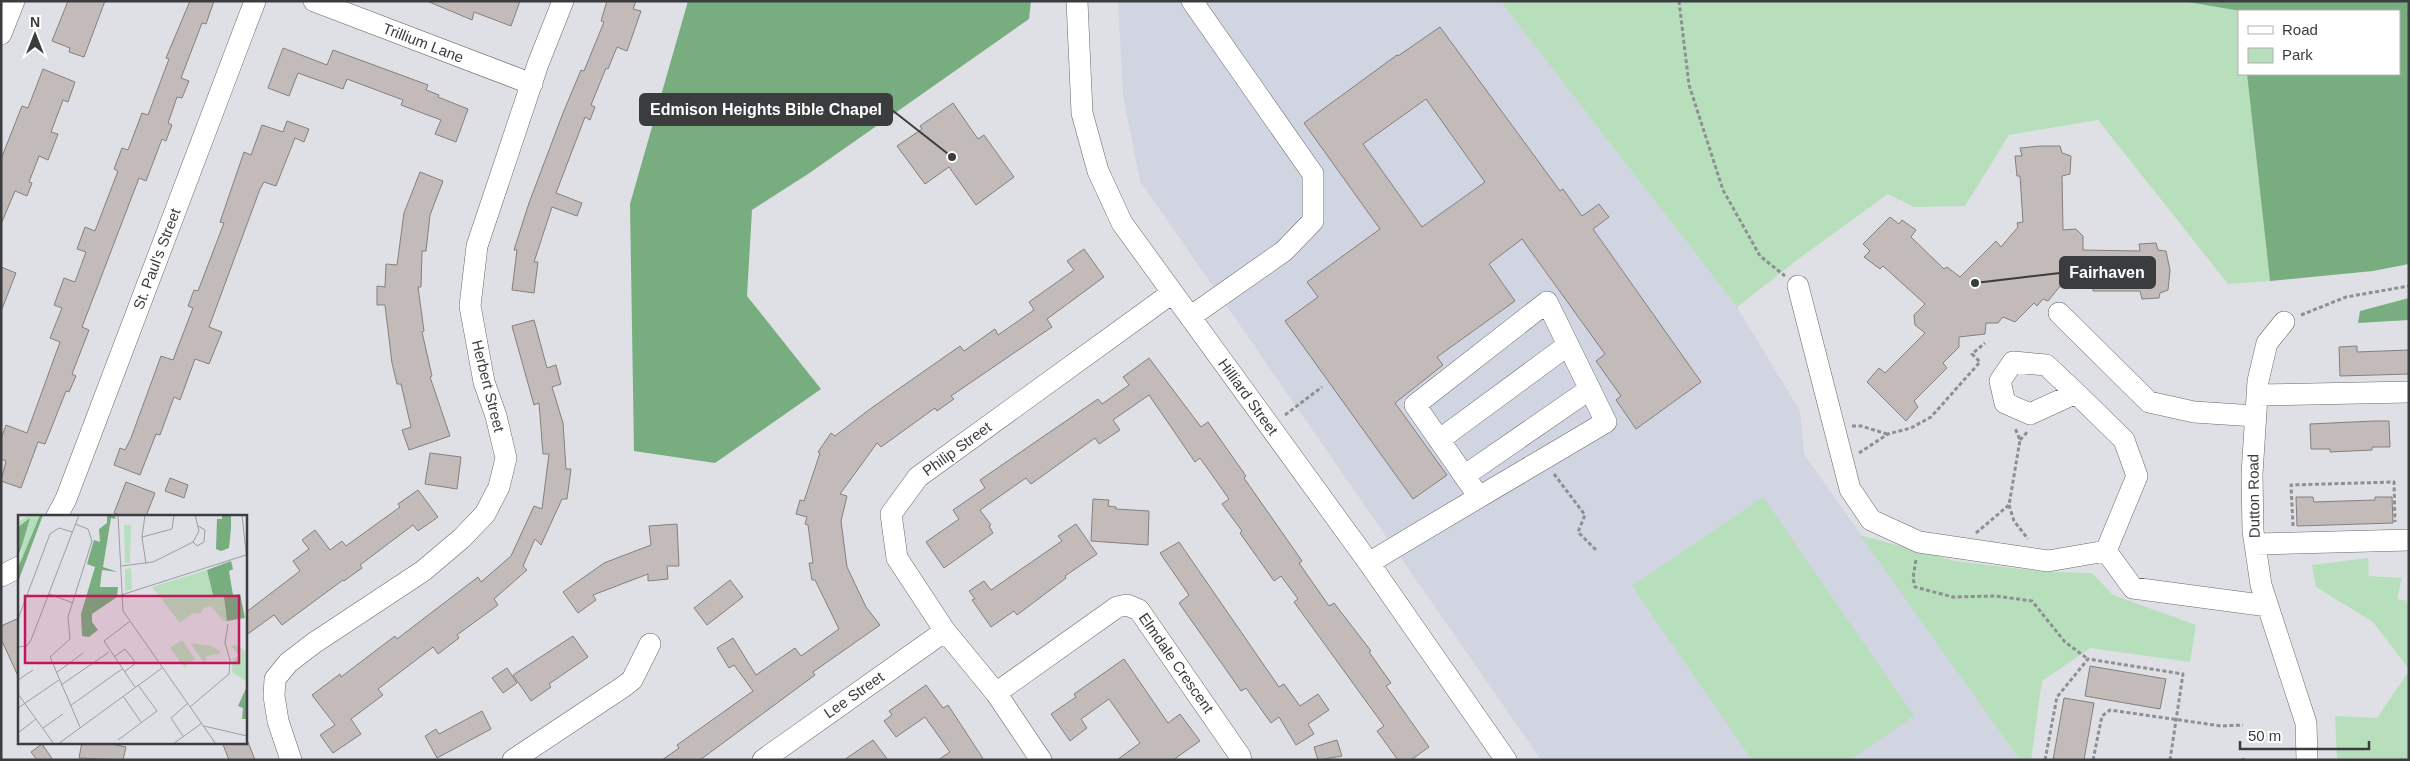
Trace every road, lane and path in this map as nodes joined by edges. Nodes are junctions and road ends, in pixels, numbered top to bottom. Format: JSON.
{"nodes":[{"id":1,"x":14,"y":1,"type":"edge"},
{"id":2,"x":255,"y":1,"type":"edge"},
{"id":3,"x":314,"y":1,"type":"edge"},
{"id":4,"x":563,"y":1,"type":"edge"},
{"id":5,"x":1077,"y":1,"type":"edge"},
{"id":6,"x":1192,"y":1,"type":"edge"},
{"id":7,"x":1679,"y":1,"type":"edge"},
{"id":8,"x":1,"y":34,"type":"edge"},
{"id":9,"x":532,"y":84,"type":"junction"},
{"id":10,"x":1798,"y":286,"type":"joint"},
{"id":11,"x":2409,"y":286,"type":"edge"},
{"id":12,"x":1172,"y":293,"type":"junction"},
{"id":13,"x":2059,"y":313,"type":"dead end"},
{"id":14,"x":1190,"y":317,"type":"junction"},
{"id":15,"x":2284,"y":322,"type":"joint"},
{"id":16,"x":1985,"y":343,"type":"dead end"},
{"id":17,"x":1568,"y":345,"type":"junction"},
{"id":18,"x":1322,"y":387,"type":"dead end"},
{"id":19,"x":1590,"y":388,"type":"junction"},
{"id":20,"x":2409,"y":392,"type":"edge"},
{"id":21,"x":2076,"y":393,"type":"junction"},
{"id":22,"x":2257,"y":394,"type":"junction"},
{"id":23,"x":2005,"y":403,"type":"junction"},
{"id":24,"x":2256,"y":416,"type":"junction"},
{"id":25,"x":1269,"y":426,"type":"junction"},
{"id":26,"x":1834,"y":426,"type":"junction"},
{"id":27,"x":1888,"y":434,"type":"junction"},
{"id":28,"x":1440,"y":440,"type":"junction"},
{"id":29,"x":1544,"y":459,"type":"junction"},
{"id":30,"x":1843,"y":463,"type":"junction"},
{"id":31,"x":1464,"y":476,"type":"junction"},
{"id":32,"x":1479,"y":497,"type":"junction"},
{"id":33,"x":2009,"y":504,"type":"junction"},
{"id":34,"x":58,"y":515,"type":"edge"},
{"id":35,"x":2402,"y":540,"type":"edge"},
{"id":36,"x":1919,"y":542,"type":"junction"},
{"id":37,"x":2294,"y":543,"type":"junction"},
{"id":38,"x":2255,"y":544,"type":"junction"},
{"id":39,"x":1959,"y":548,"type":"junction"},
{"id":40,"x":1596,"y":550,"type":"dead end"},
{"id":41,"x":2106,"y":551,"type":"junction"},
{"id":42,"x":2043,"y":560,"type":"junction"},
{"id":43,"x":1369,"y":563,"type":"junction"},
{"id":44,"x":18,"y":568,"type":"edge"},
{"id":45,"x":1,"y":576,"type":"edge"},
{"id":46,"x":2268,"y":606,"type":"junction"},
{"id":47,"x":945,"y":631,"type":"junction"},
{"id":48,"x":650,"y":644,"type":"dead end"},
{"id":49,"x":2088,"y":659,"type":"junction"},
{"id":50,"x":996,"y":693,"type":"junction"},
{"id":51,"x":2177,"y":720,"type":"junction"},
{"id":52,"x":2243,"y":725,"type":"dead end"},
{"id":53,"x":2247,"y":759,"type":"edge"},
{"id":54,"x":291,"y":760,"type":"edge"},
{"id":55,"x":513,"y":760,"type":"edge"},
{"id":56,"x":763,"y":760,"type":"edge"},
{"id":57,"x":1041,"y":760,"type":"edge"},
{"id":58,"x":1241,"y":760,"type":"edge"},
{"id":59,"x":1506,"y":760,"type":"edge"},
{"id":60,"x":2046,"y":760,"type":"edge"},
{"id":61,"x":2093,"y":760,"type":"edge"},
{"id":62,"x":2170,"y":760,"type":"edge"},
{"id":63,"x":2241,"y":760,"type":"edge"},
{"id":64,"x":2306,"y":760,"type":"edge"}],
"edges":[{"from":1,"to":8,"type":"street"},
{"from":2,"to":34,"type":"street","name":"St. Paul's Street"},
{"from":3,"to":9,"type":"street","name":"Trillium Lane"},
{"from":4,"to":9,"type":"street","name":"Herbert Street"},
{"from":5,"to":12,"type":"street","name":"Hilliard Street"},
{"from":6,"to":14,"type":"street"},
{"from":7,"to":10,"type":"path"},
{"from":9,"to":54,"type":"street","name":"Herbert Street"},
{"from":10,"to":26,"type":"street"},
{"from":11,"to":15,"type":"path"},
{"from":12,"to":14,"type":"street","name":"Hilliard Street"},
{"from":12,"to":47,"type":"street","name":"Philip Street"},
{"from":13,"to":24,"type":"street"},
{"from":14,"to":25,"type":"street","name":"Hilliard Street"},
{"from":15,"to":22,"type":"street","name":"Dutton Road"},
{"from":16,"to":27,"type":"path"},
{"from":17,"to":19,"type":"street"},
{"from":17,"to":28,"type":"street"},
{"from":17,"to":28,"type":"street"},
{"from":18,"to":25,"type":"path"},
{"from":19,"to":29,"type":"street"},
{"from":19,"to":31,"type":"street"},
{"from":20,"to":22,"type":"street"},
{"from":21,"to":23,"type":"street"},
{"from":21,"to":23,"type":"street"},
{"from":21,"to":41,"type":"street"},
{"from":22,"to":24,"type":"street","name":"Dutton Road"},
{"from":23,"to":33,"type":"path"},
{"from":24,"to":38,"type":"street","name":"Dutton Road"},
{"from":25,"to":43,"type":"street","name":"Hilliard Street"},
{"from":26,"to":27,"type":"path"},
{"from":26,"to":30,"type":"street"},
{"from":27,"to":30,"type":"path"},
{"from":28,"to":31,"type":"street"},
{"from":29,"to":32,"type":"street"},
{"from":29,"to":40,"type":"path"},
{"from":30,"to":36,"type":"street"},
{"from":31,"to":32,"type":"street"},
{"from":32,"to":43,"type":"street"},
{"from":33,"to":39,"type":"path"},
{"from":33,"to":42,"type":"path"},
{"from":35,"to":37,"type":"street"},
{"from":35,"to":37,"type":"path"},
{"from":36,"to":39,"type":"street"},
{"from":36,"to":49,"type":"path"},
{"from":37,"to":38,"type":"street"},
{"from":38,"to":46,"type":"street","name":"Dutton Road"},
{"from":39,"to":42,"type":"street"},
{"from":41,"to":42,"type":"street"},
{"from":41,"to":46,"type":"street"},
{"from":43,"to":59,"type":"street","name":"Hilliard Street"},
{"from":44,"to":45,"type":"street"},
{"from":46,"to":64,"type":"street","name":"Dutton Road"},
{"from":47,"to":50,"type":"street","name":"Philip Street"},
{"from":47,"to":56,"type":"street","name":"Lee Street"},
{"from":48,"to":55,"type":"street"},
{"from":49,"to":51,"type":"path"},
{"from":49,"to":60,"type":"path"},
{"from":50,"to":57,"type":"street","name":"Philip Street"},
{"from":50,"to":58,"type":"street","name":"Elmdale Crescent"},
{"from":51,"to":52,"type":"path"},
{"from":51,"to":61,"type":"path"},
{"from":51,"to":62,"type":"path"},
{"from":53,"to":63,"type":"path"}]}
